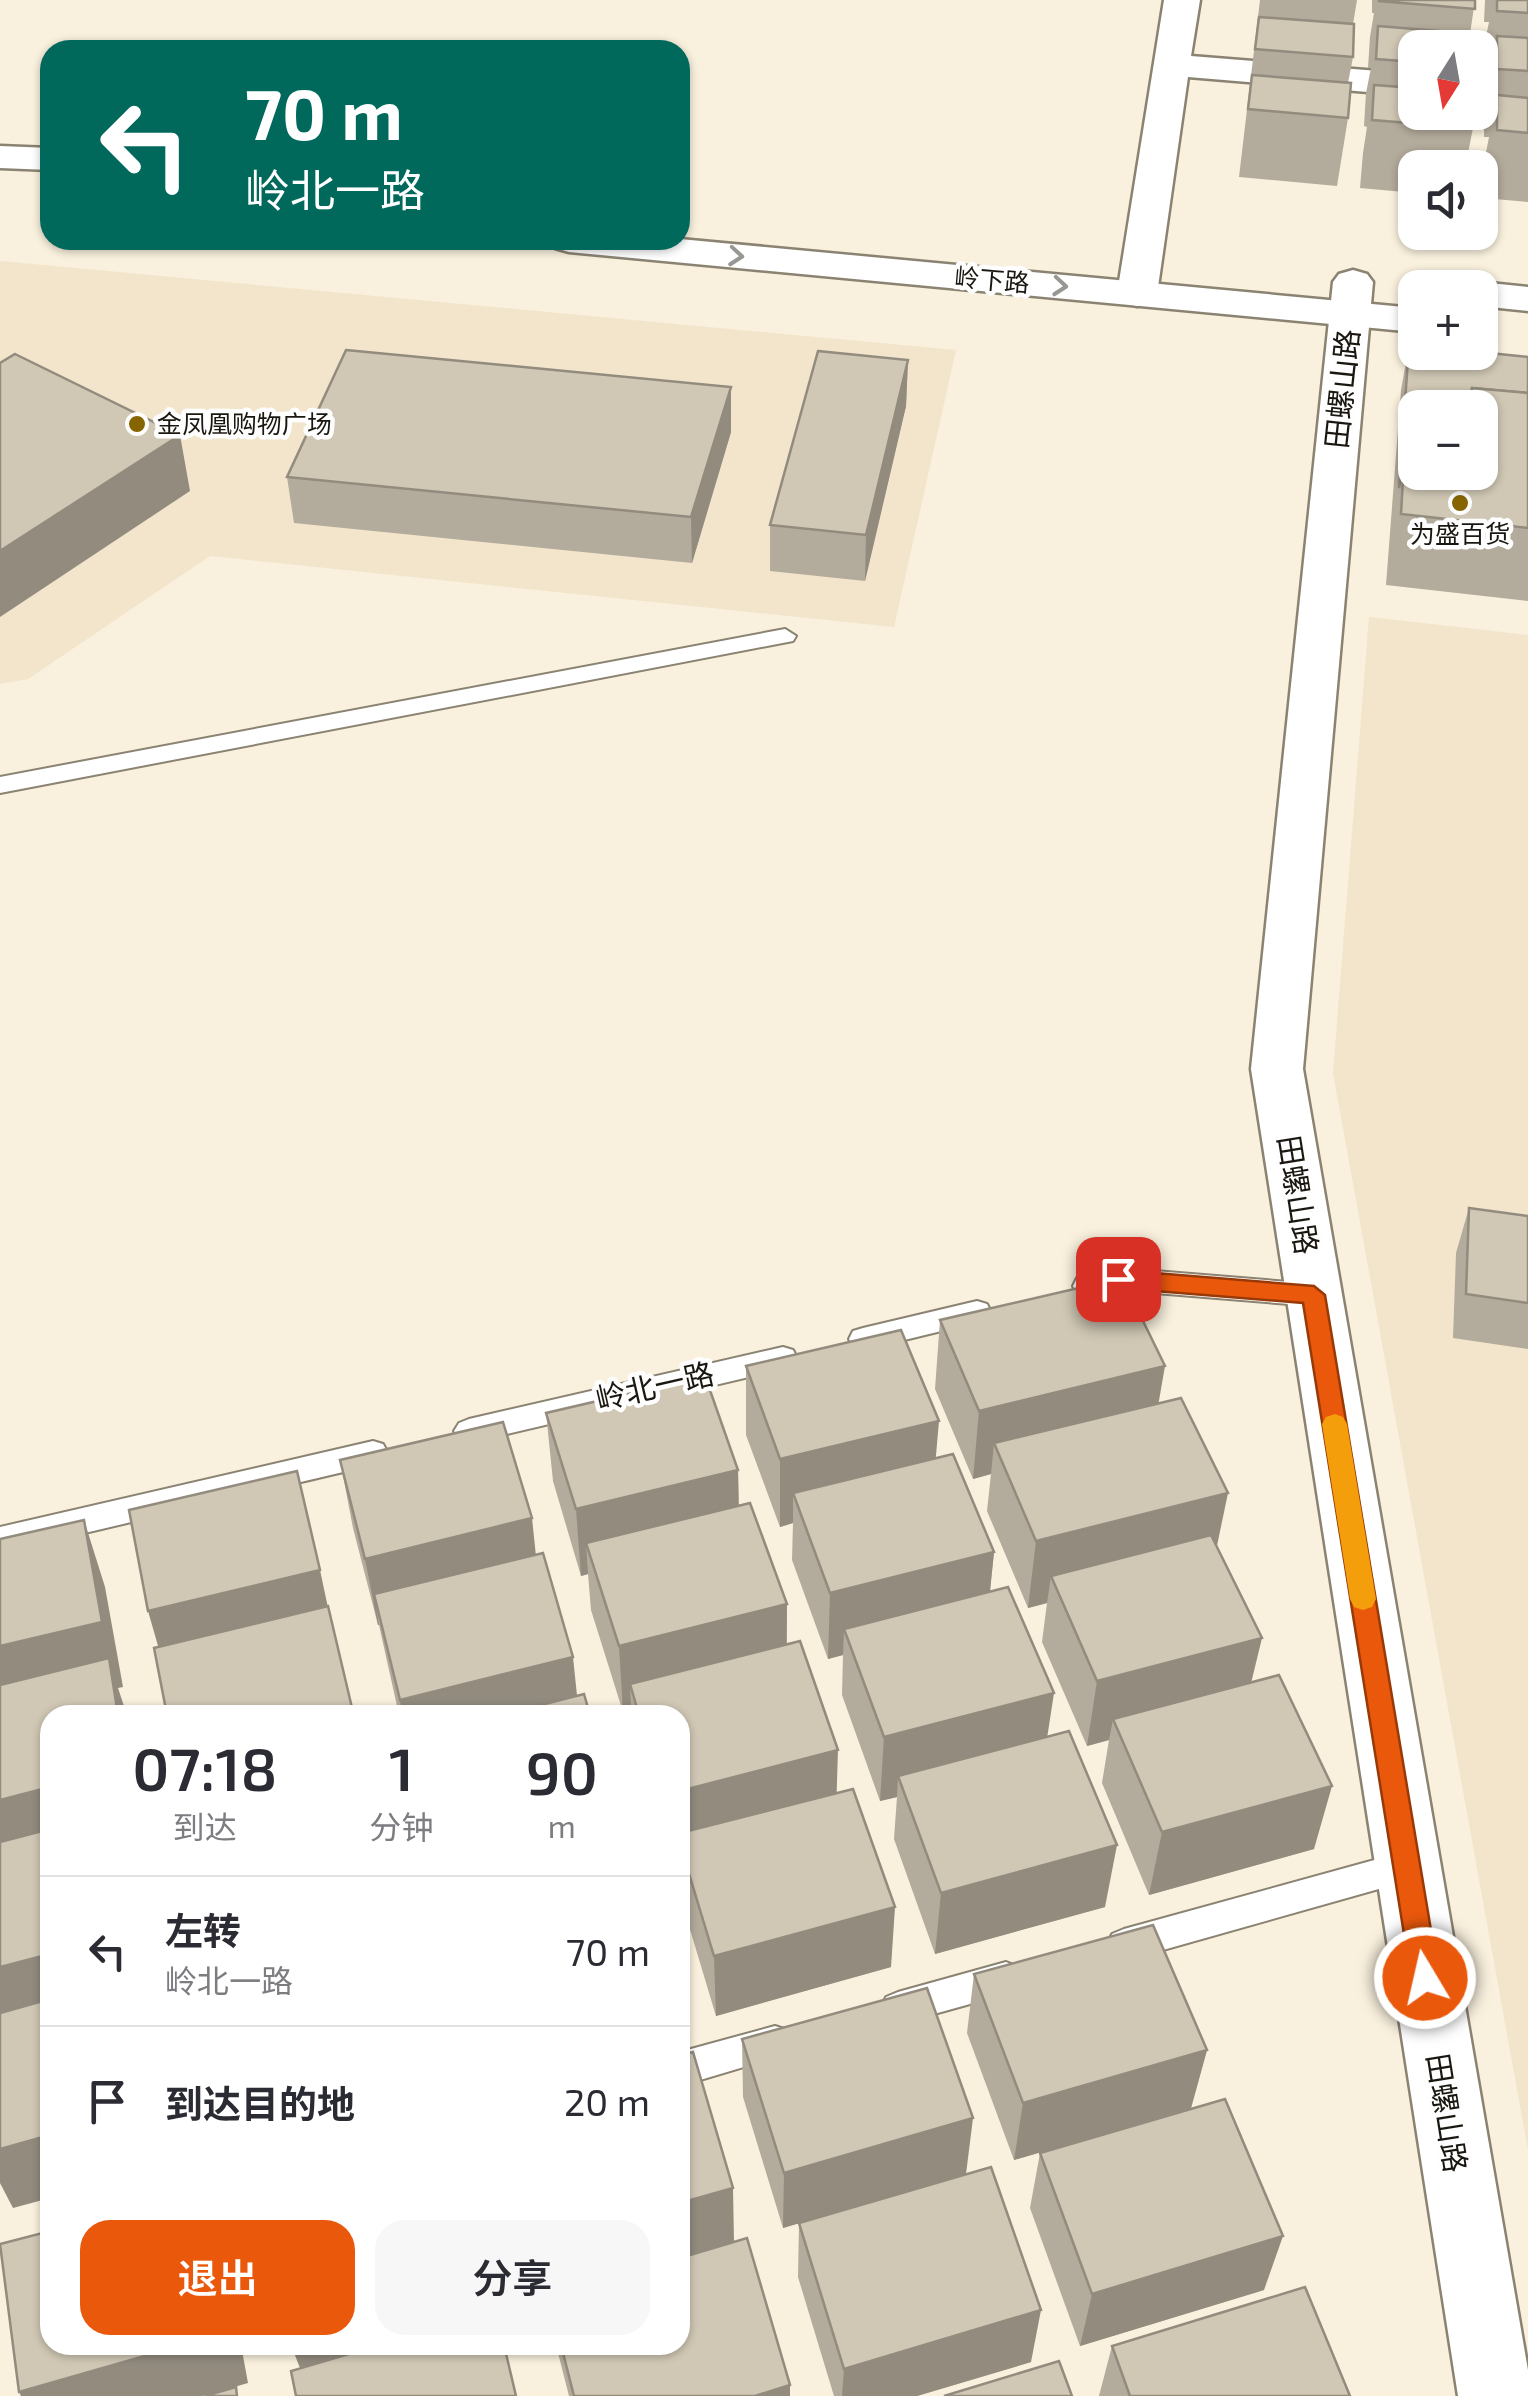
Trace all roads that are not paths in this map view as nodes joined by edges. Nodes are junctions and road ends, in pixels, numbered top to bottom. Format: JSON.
{"nodes":[{"id":1,"x":1182,"y":0,"type":"edge"},
{"id":2,"x":1172,"y":64,"type":"junction"},
{"id":3,"x":1398,"y":83,"type":"edge"},
{"id":4,"x":1498,"y":92,"type":"edge"},
{"id":5,"x":1528,"y":94,"type":"edge"},
{"id":6,"x":0,"y":156,"type":"edge"},
{"id":7,"x":40,"y":158,"type":"edge"},
{"id":8,"x":0,"y":190,"type":"edge"},
{"id":9,"x":40,"y":191,"type":"edge"},
{"id":10,"x":690,"y":219,"type":"edge"},
{"id":11,"x":690,"y":248,"type":"edge"},
{"id":12,"x":1140,"y":278,"type":"junction"},
{"id":13,"x":1398,"y":291,"type":"edge"},
{"id":14,"x":1498,"y":296,"type":"edge"},
{"id":15,"x":1351,"y":298,"type":"junction"},
{"id":16,"x":1528,"y":299,"type":"edge"},
{"id":17,"x":1398,"y":314,"type":"edge"},
{"id":18,"x":1498,"y":328,"type":"edge"},
{"id":19,"x":1528,"y":330,"type":"edge"},
{"id":20,"x":785,"y":636,"type":"dead end"},
{"id":21,"x":0,"y":785,"type":"edge"},
{"id":22,"x":1060,"y":1293,"type":"edge"},
{"id":23,"x":1314,"y":1295,"type":"junction"},
{"id":24,"x":1002,"y":1306,"type":"edge"},
{"id":25,"x":444,"y":1437,"type":"edge"},
{"id":26,"x":405,"y":1446,"type":"edge"},
{"id":27,"x":0,"y":1540,"type":"edge"},
{"id":28,"x":1406,"y":1866,"type":"junction"},
{"id":29,"x":1100,"y":1952,"type":"edge"},
{"id":30,"x":1043,"y":1968,"type":"edge"},
{"id":31,"x":871,"y":2016,"type":"edge"},
{"id":32,"x":814,"y":2032,"type":"edge"},
{"id":33,"x":690,"y":2066,"type":"edge"},
{"id":34,"x":1494,"y":2396,"type":"edge"}],
"edges":[{"from":1,"to":2,"type":"street"},
{"from":2,"to":3,"type":"street"},
{"from":2,"to":12,"type":"street"},
{"from":4,"to":5,"type":"street"},
{"from":6,"to":7,"type":"street"},
{"from":8,"to":9,"type":"street"},
{"from":10,"to":12,"type":"street","name":"岭下路"},
{"from":11,"to":12,"type":"street","name":"岭下路","one_way":true},
{"from":12,"to":15,"type":"street","name":"岭下路"},
{"from":13,"to":15,"type":"street","name":"岭下路"},
{"from":14,"to":16,"type":"street"},
{"from":15,"to":17,"type":"street","name":"岭下路"},
{"from":15,"to":23,"type":"street","name":"田螺山路"},
{"from":18,"to":19,"type":"street"},
{"from":20,"to":21,"type":"lane"},
{"from":22,"to":23,"type":"lane"},
{"from":23,"to":28,"type":"street","name":"田螺山路"},
{"from":24,"to":25,"type":"lane","name":"岭北一路"},
{"from":26,"to":27,"type":"lane"},
{"from":28,"to":29,"type":"lane"},
{"from":28,"to":34,"type":"street","name":"田螺山路"},
{"from":30,"to":31,"type":"lane"},
{"from":32,"to":33,"type":"lane"}]}
